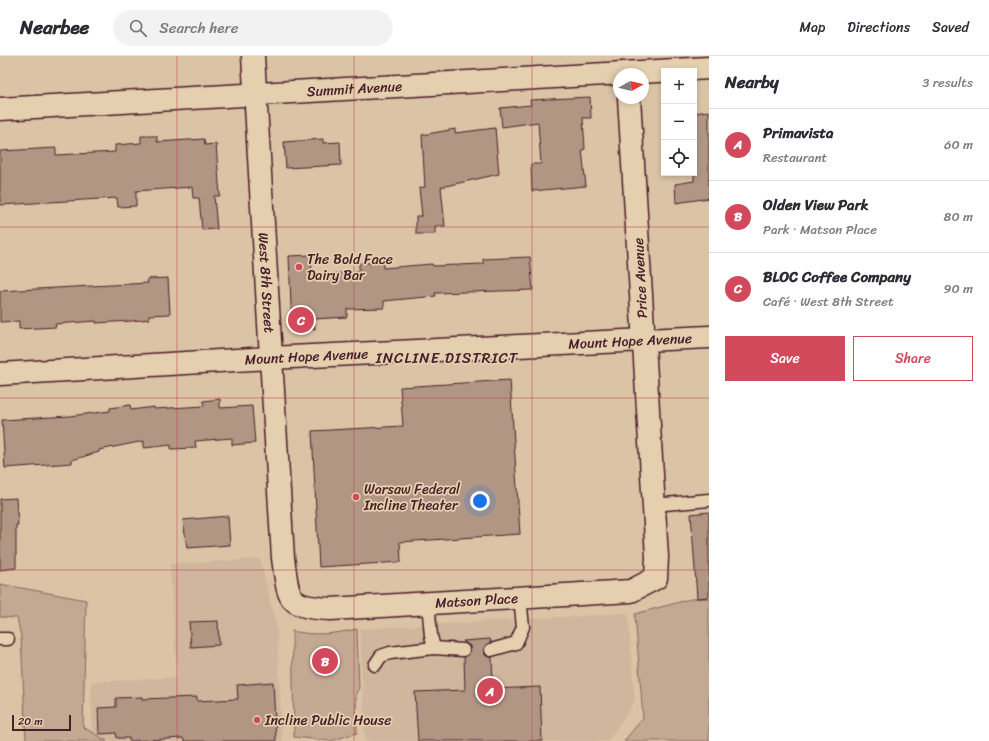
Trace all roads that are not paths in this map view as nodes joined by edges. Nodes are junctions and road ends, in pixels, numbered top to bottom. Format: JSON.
{"nodes":[{"id":1,"x":253,"y":56,"type":"edge"},
{"id":2,"x":649,"y":68,"type":"edge"},
{"id":3,"x":709,"y":68,"type":"edge"},
{"id":4,"x":613,"y":69,"type":"edge"},
{"id":5,"x":256,"y":94,"type":"junction"},
{"id":6,"x":629,"y":104,"type":"edge"},
{"id":7,"x":0,"y":109,"type":"edge"},
{"id":8,"x":709,"y":337,"type":"edge"},
{"id":9,"x":643,"y":341,"type":"junction"},
{"id":10,"x":270,"y":358,"type":"junction"},
{"id":11,"x":0,"y":374,"type":"edge"},
{"id":12,"x":709,"y":500,"type":"edge"},
{"id":13,"x":654,"y":505,"type":"junction"},
{"id":14,"x":656,"y":578,"type":"joint"},
{"id":15,"x":520,"y":597,"type":"junction"},
{"id":16,"x":428,"y":602,"type":"junction"},
{"id":17,"x":294,"y":603,"type":"joint"},
{"id":18,"x":434,"y":648,"type":"junction"},
{"id":19,"x":463,"y":650,"type":"dead end"},
{"id":20,"x":491,"y":650,"type":"dead end"},
{"id":21,"x":375,"y":665,"type":"dead end"}],
"edges":[{"from":1,"to":5,"type":"street","name":"West 8th Street"},
{"from":2,"to":3,"type":"street","name":"Summit Avenue"},
{"from":4,"to":5,"type":"street","name":"Summit Avenue"},
{"from":5,"to":7,"type":"street","name":"Summit Avenue"},
{"from":5,"to":10,"type":"street","name":"West 8th Street"},
{"from":6,"to":9,"type":"street","name":"Price Avenue"},
{"from":8,"to":9,"type":"street","name":"Mount Hope Avenue"},
{"from":9,"to":10,"type":"street","name":"Mount Hope Avenue"},
{"from":9,"to":13,"type":"street","name":"Price Avenue"},
{"from":10,"to":11,"type":"street","name":"Mount Hope Avenue"},
{"from":10,"to":17,"type":"street","name":"West 8th Street"},
{"from":12,"to":13,"type":"lane"},
{"from":13,"to":14,"type":"street","name":"Price Avenue"},
{"from":14,"to":15,"type":"street","name":"Matson Place"},
{"from":15,"to":16,"type":"street","name":"Matson Place"},
{"from":15,"to":20,"type":"lane"},
{"from":16,"to":17,"type":"street","name":"Matson Place"},
{"from":16,"to":18,"type":"lane"},
{"from":18,"to":19,"type":"lane"},
{"from":18,"to":21,"type":"lane"}]}
